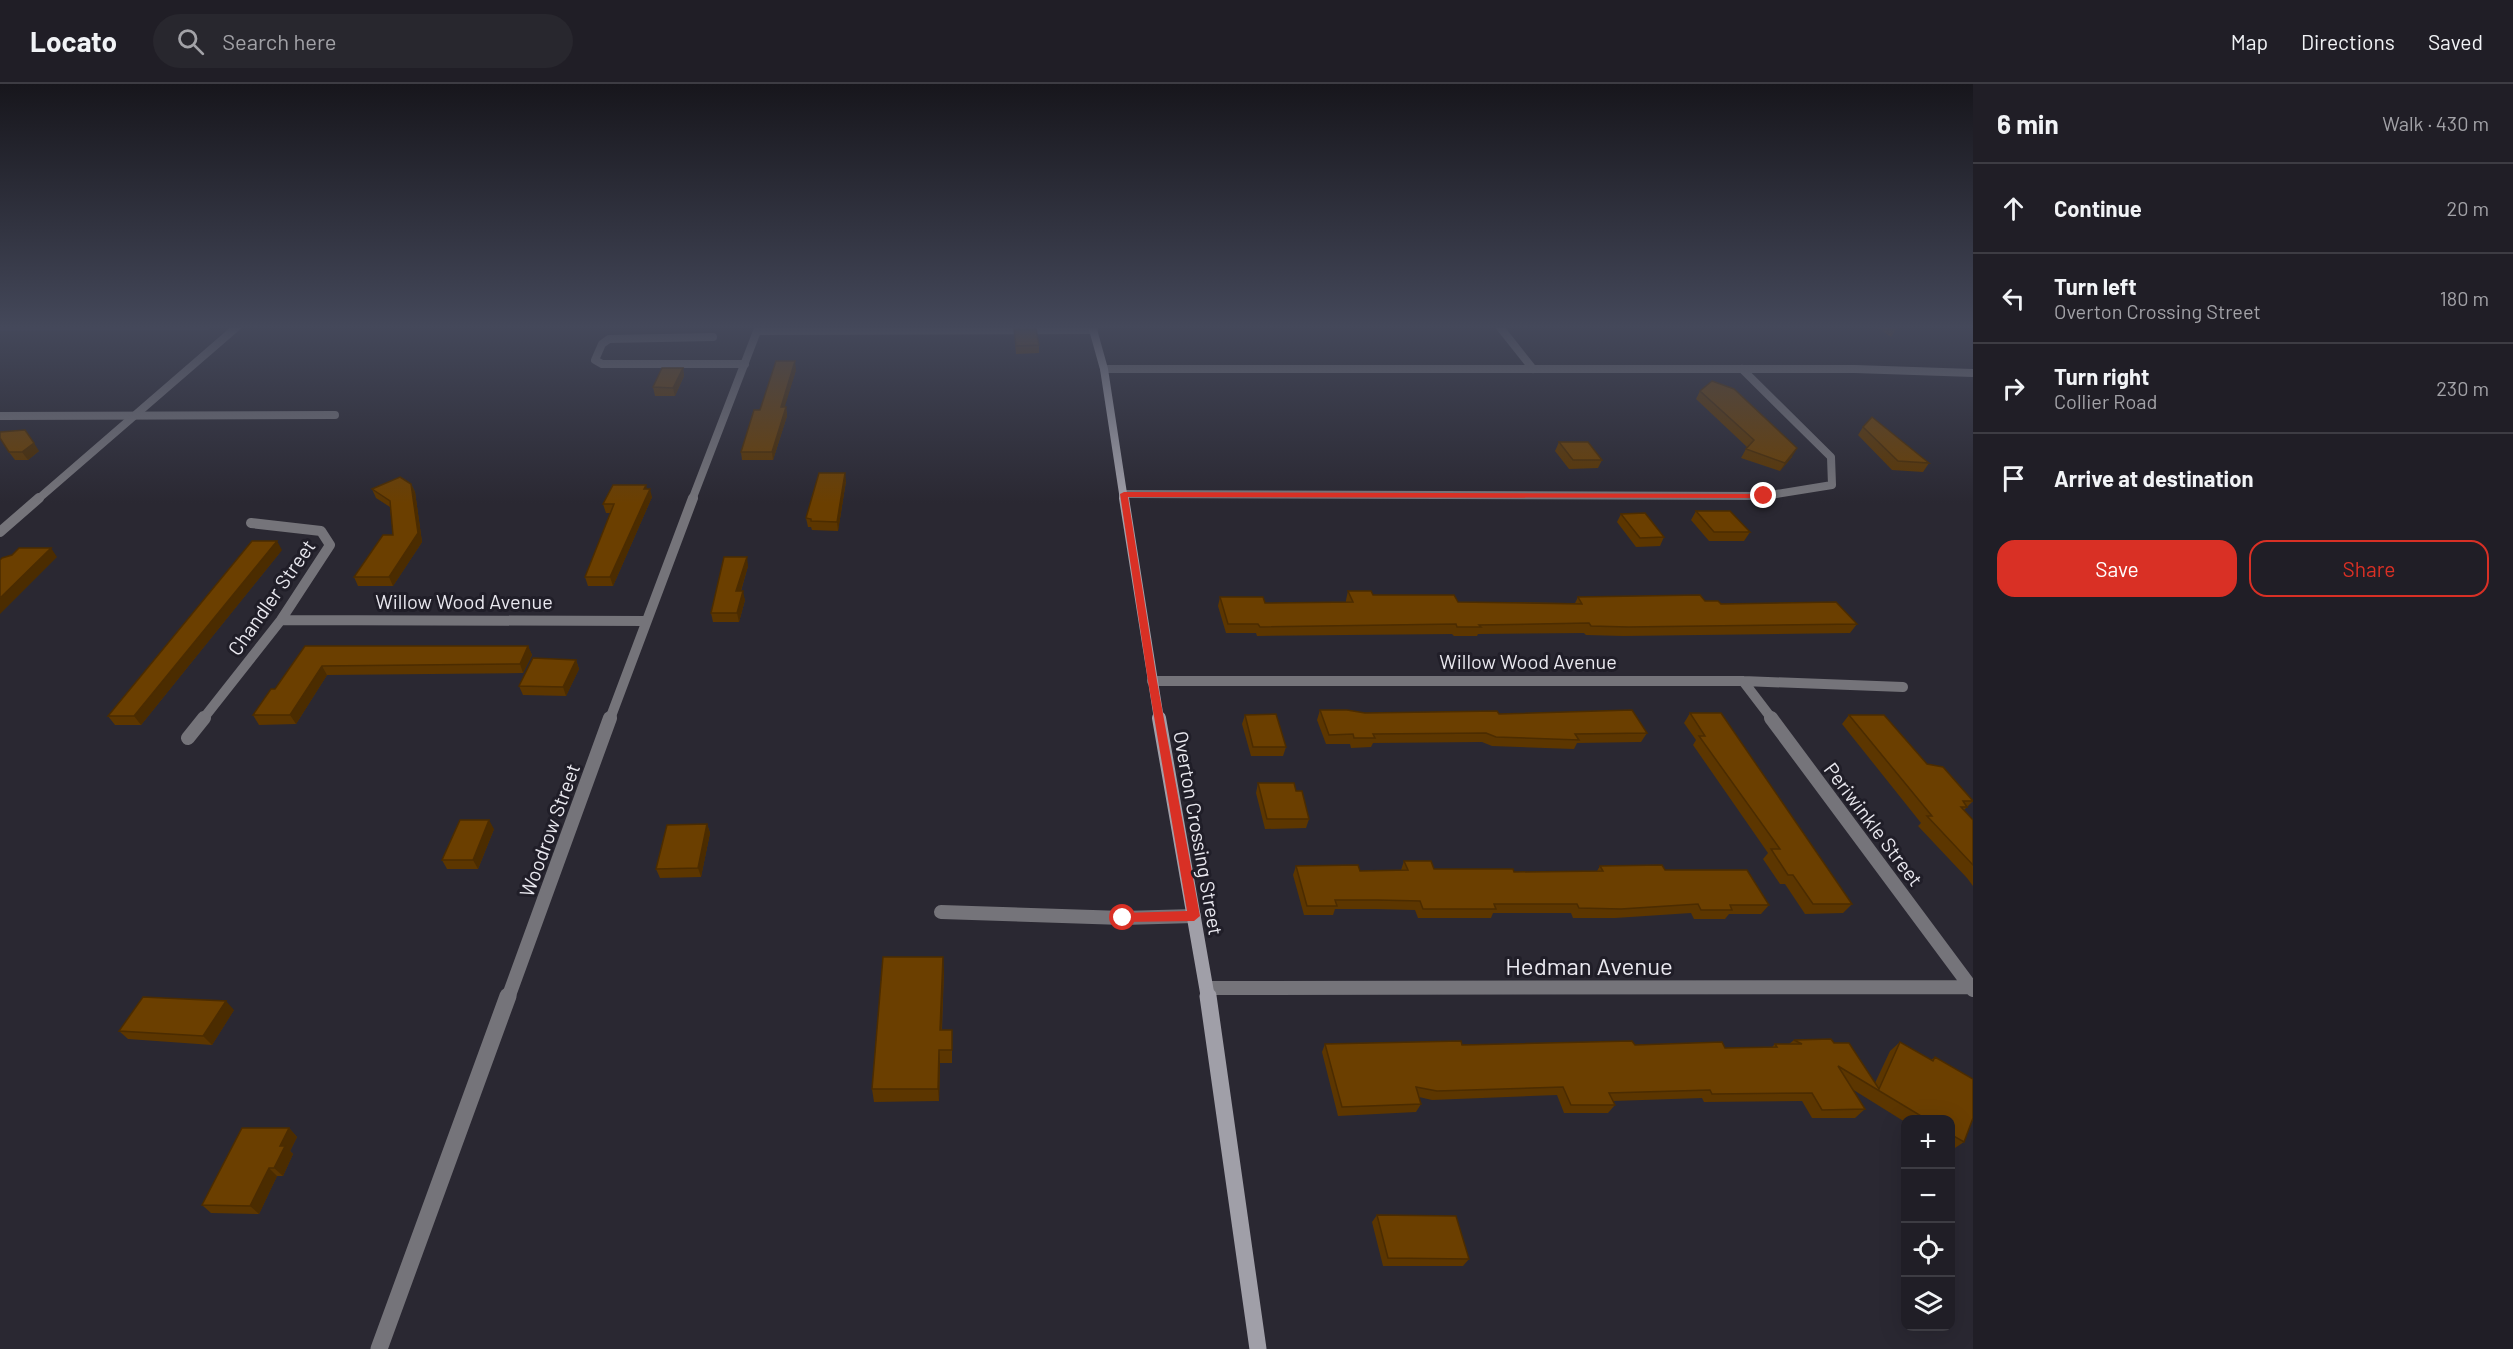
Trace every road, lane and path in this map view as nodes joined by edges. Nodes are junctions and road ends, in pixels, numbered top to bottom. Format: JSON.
{"nodes":[{"id":1,"x":170,"y":385,"type":"edge"},
{"id":2,"x":737,"y":385,"type":"edge"},
{"id":3,"x":1107,"y":385,"type":"edge"},
{"id":4,"x":1758,"y":385,"type":"edge"},
{"id":5,"x":335,"y":415,"type":"dead end"},
{"id":6,"x":0,"y":416,"type":"edge"},
{"id":7,"x":134,"y":416,"type":"junction"},
{"id":8,"x":1124,"y":494,"type":"junction"},
{"id":9,"x":251,"y":523,"type":"dead end"},
{"id":10,"x":0,"y":532,"type":"edge"},
{"id":11,"x":281,"y":620,"type":"junction"},
{"id":12,"x":646,"y":621,"type":"junction"},
{"id":13,"x":1152,"y":681,"type":"junction"},
{"id":14,"x":1743,"y":681,"type":"junction"},
{"id":15,"x":1903,"y":687,"type":"dead end"},
{"id":16,"x":189,"y":738,"type":"dead end"},
{"id":17,"x":941,"y":912,"type":"dead end"},
{"id":18,"x":1194,"y":916,"type":"junction"},
{"id":19,"x":1207,"y":988,"type":"junction"},
{"id":20,"x":1972,"y":989,"type":"edge"},
{"id":21,"x":379,"y":1349,"type":"edge"},
{"id":22,"x":1258,"y":1349,"type":"edge"}],
"edges":[{"from":1,"to":7,"type":"street"},
{"from":2,"to":12,"type":"street","name":"Woodrow Street"},
{"from":3,"to":8,"type":"main road","name":"Overton Crossing Street"},
{"from":4,"to":8,"type":"street"},
{"from":5,"to":7,"type":"street"},
{"from":6,"to":7,"type":"street"},
{"from":7,"to":10,"type":"street"},
{"from":8,"to":13,"type":"main road","name":"Overton Crossing Street"},
{"from":9,"to":11,"type":"street","name":"Chandler Street"},
{"from":11,"to":12,"type":"street","name":"Willow Wood Avenue"},
{"from":11,"to":16,"type":"street","name":"Chandler Street"},
{"from":12,"to":21,"type":"street","name":"Woodrow Street"},
{"from":13,"to":14,"type":"street","name":"Willow Wood Avenue"},
{"from":13,"to":18,"type":"main road","name":"Overton Crossing Street"},
{"from":14,"to":15,"type":"street","name":"Willow Wood Avenue"},
{"from":14,"to":20,"type":"street","name":"Periwinkle Street"},
{"from":17,"to":18,"type":"street"},
{"from":18,"to":19,"type":"main road","name":"Overton Crossing Street"},
{"from":19,"to":20,"type":"street","name":"Hedman Avenue"},
{"from":19,"to":22,"type":"main road","name":"Overton Crossing Street"}]}
